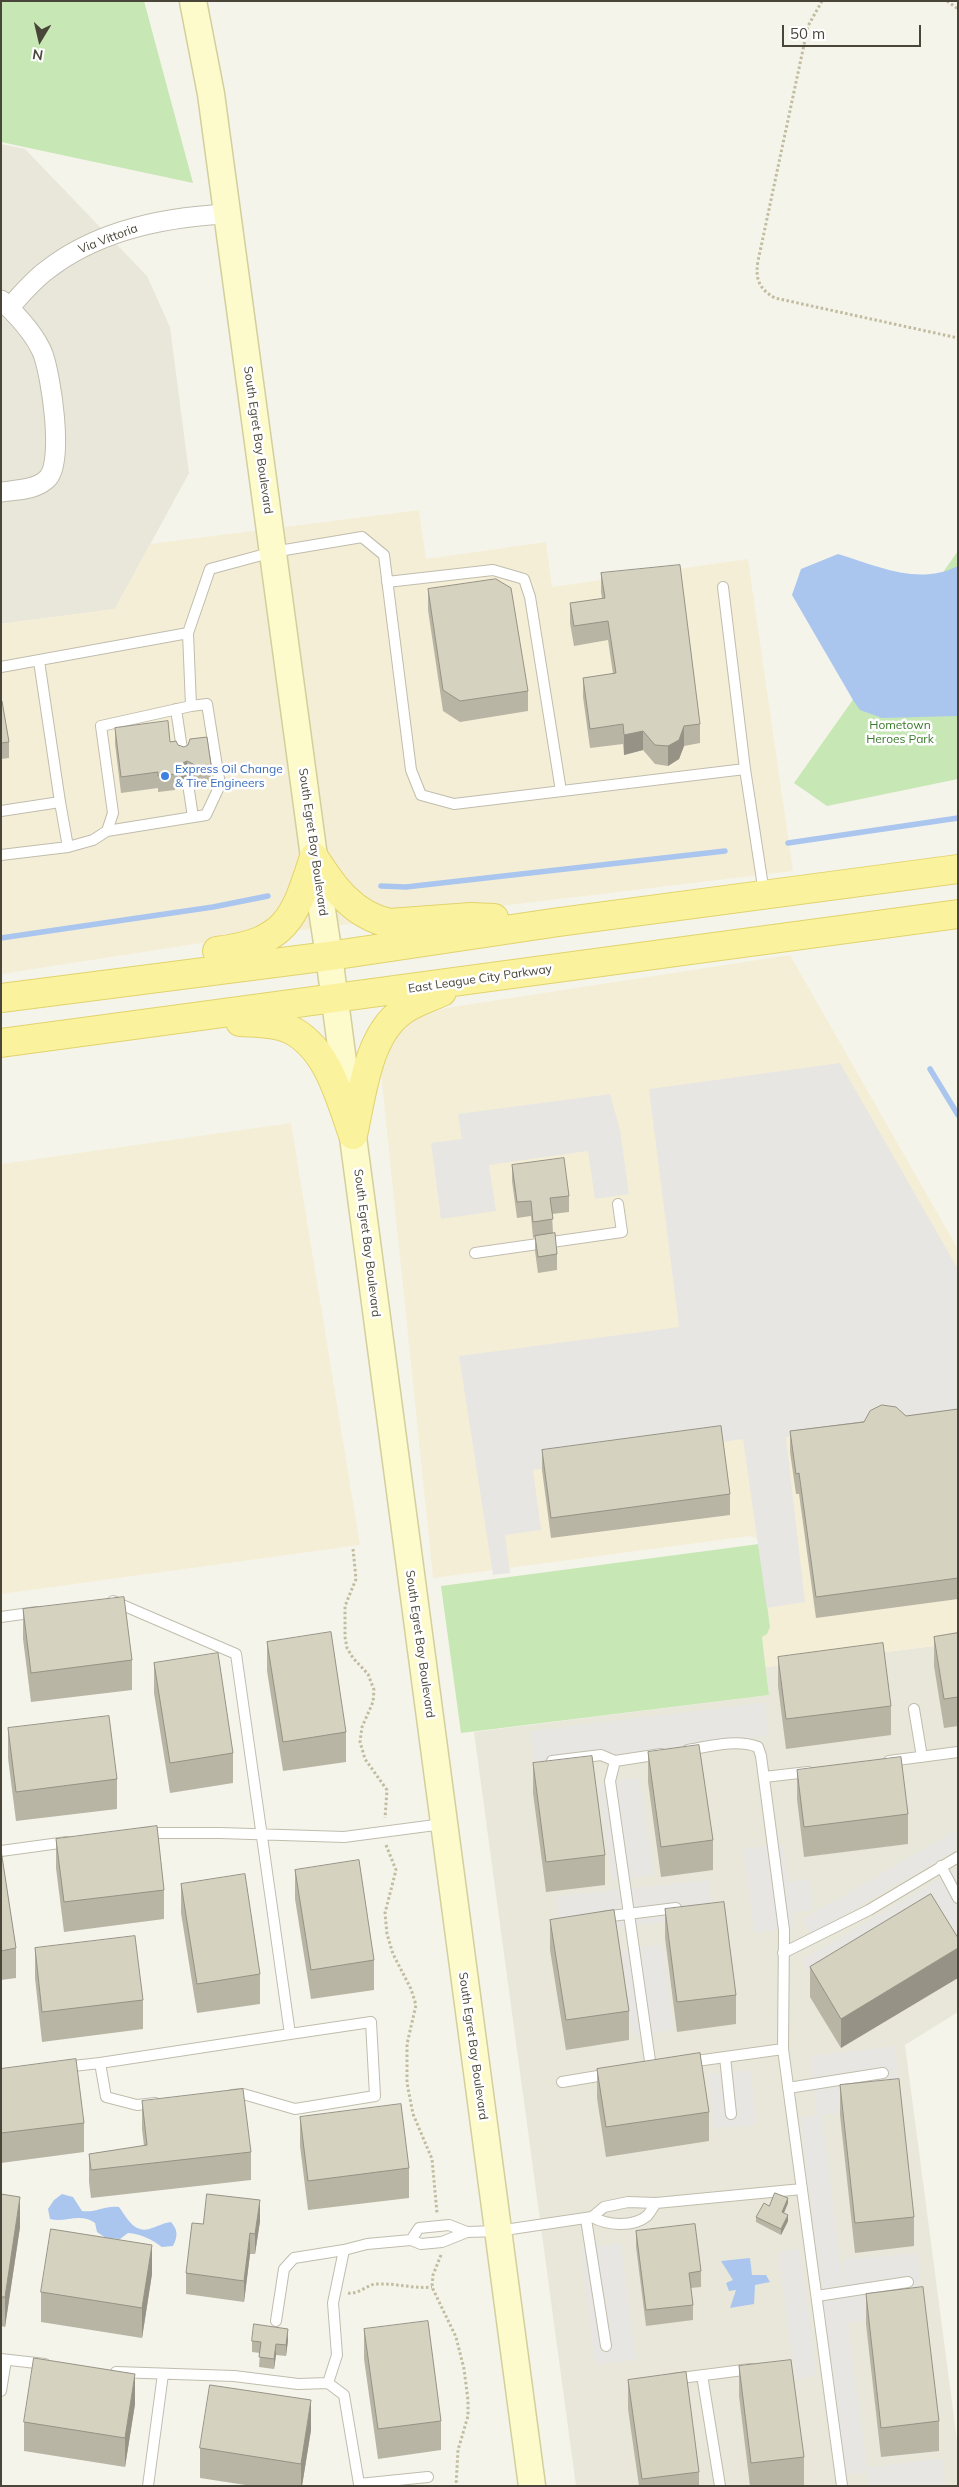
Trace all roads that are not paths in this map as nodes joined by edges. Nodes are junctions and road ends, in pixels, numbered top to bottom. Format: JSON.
{"nodes":[{"id":1,"x":193,"y":1,"type":"edge"},
{"id":2,"x":227,"y":214,"type":"junction"},
{"id":3,"x":5,"y":304,"type":"edge"},
{"id":4,"x":1,"y":492,"type":"edge"},
{"id":5,"x":273,"y":552,"type":"junction"},
{"id":6,"x":387,"y":582,"type":"junction"},
{"id":7,"x":723,"y":587,"type":"dead end"},
{"id":8,"x":188,"y":633,"type":"junction"},
{"id":9,"x":39,"y":661,"type":"junction"},
{"id":10,"x":1,"y":667,"type":"edge"},
{"id":11,"x":191,"y":706,"type":"junction"},
{"id":12,"x":176,"y":709,"type":"junction"},
{"id":13,"x":183,"y":756,"type":"edge"},
{"id":14,"x":744,"y":769,"type":"junction"},
{"id":15,"x":188,"y":784,"type":"dead end"},
{"id":16,"x":561,"y":791,"type":"junction"},
{"id":17,"x":60,"y":802,"type":"junction"},
{"id":18,"x":1,"y":811,"type":"edge"},
{"id":19,"x":193,"y":817,"type":"junction"},
{"id":20,"x":108,"y":831,"type":"junction"},
{"id":21,"x":68,"y":847,"type":"junction"},
{"id":22,"x":1,"y":856,"type":"edge"},
{"id":23,"x":314,"y":857,"type":"junction"},
{"id":24,"x":958,"y":870,"type":"edge"},
{"id":25,"x":764,"y":895,"type":"junction"},
{"id":26,"x":958,"y":914,"type":"edge"},
{"id":27,"x":560,"y":922,"type":"junction"},
{"id":28,"x":330,"y":956,"type":"junction"},
{"id":29,"x":466,"y":980,"type":"junction"},
{"id":30,"x":10,"y":997,"type":"edge"},
{"id":31,"x":335,"y":999,"type":"junction"},
{"id":32,"x":171,"y":1020,"type":"junction"},
{"id":33,"x":1,"y":1043,"type":"edge"},
{"id":34,"x":353,"y":1135,"type":"junction"},
{"id":35,"x":618,"y":1204,"type":"dead end"},
{"id":36,"x":475,"y":1253,"type":"dead end"},
{"id":37,"x":104,"y":1602,"type":"edge"},
{"id":38,"x":48,"y":1610,"type":"edge"},
{"id":39,"x":1,"y":1617,"type":"edge"},
{"id":40,"x":914,"y":1709,"type":"dead end"},
{"id":41,"x":958,"y":1752,"type":"edge"},
{"id":42,"x":922,"y":1757,"type":"junction"},
{"id":43,"x":552,"y":1760,"type":"edge"},
{"id":44,"x":615,"y":1761,"type":"junction"},
{"id":45,"x":875,"y":1763,"type":"edge"},
{"id":46,"x":819,"y":1770,"type":"edge"},
{"id":47,"x":764,"y":1777,"type":"junction"},
{"id":48,"x":444,"y":1824,"type":"junction"},
{"id":49,"x":135,"y":1833,"type":"edge"},
{"id":50,"x":262,"y":1834,"type":"junction"},
{"id":51,"x":78,"y":1841,"type":"edge"},
{"id":52,"x":1,"y":1851,"type":"edge"},
{"id":53,"x":958,"y":1857,"type":"edge"},
{"id":54,"x":942,"y":1866,"type":"junction"},
{"id":55,"x":958,"y":1898,"type":"edge"},
{"id":56,"x":676,"y":1908,"type":"edge"},
{"id":57,"x":628,"y":1914,"type":"junction"},
{"id":58,"x":599,"y":1918,"type":"edge"},
{"id":59,"x":783,"y":1953,"type":"junction"},
{"id":60,"x":290,"y":2034,"type":"junction"},
{"id":61,"x":783,"y":2049,"type":"junction"},
{"id":62,"x":725,"y":2057,"type":"junction"},
{"id":63,"x":100,"y":2063,"type":"junction"},
{"id":64,"x":679,"y":2064,"type":"edge"},
{"id":65,"x":51,"y":2068,"type":"edge"},
{"id":66,"x":651,"y":2068,"type":"edge"},
{"id":67,"x":624,"y":2072,"type":"edge"},
{"id":68,"x":883,"y":2073,"type":"dead end"},
{"id":69,"x":562,"y":2082,"type":"dead end"},
{"id":70,"x":788,"y":2088,"type":"junction"},
{"id":71,"x":223,"y":2096,"type":"edge"},
{"id":72,"x":166,"y":2102,"type":"edge"},
{"id":73,"x":731,"y":2114,"type":"dead end"},
{"id":74,"x":802,"y":2189,"type":"junction"},
{"id":75,"x":656,"y":2203,"type":"junction"},
{"id":76,"x":589,"y":2218,"type":"junction"},
{"id":77,"x":498,"y":2231,"type":"junction"},
{"id":78,"x":467,"y":2232,"type":"junction"},
{"id":79,"x":411,"y":2240,"type":"junction"},
{"id":80,"x":344,"y":2250,"type":"junction"},
{"id":81,"x":908,"y":2282,"type":"dead end"},
{"id":82,"x":817,"y":2296,"type":"junction"},
{"id":83,"x":276,"y":2321,"type":"dead end"},
{"id":84,"x":606,"y":2346,"type":"dead end"},
{"id":85,"x":4,"y":2360,"type":"edge"},
{"id":86,"x":55,"y":2366,"type":"edge"},
{"id":87,"x":758,"y":2368,"type":"edge"},
{"id":88,"x":104,"y":2371,"type":"edge"},
{"id":89,"x":163,"y":2374,"type":"junction"},
{"id":90,"x":702,"y":2375,"type":"junction"},
{"id":91,"x":665,"y":2380,"type":"edge"},
{"id":92,"x":328,"y":2383,"type":"junction"},
{"id":93,"x":1,"y":2391,"type":"edge"},
{"id":94,"x":428,"y":2477,"type":"dead end"},
{"id":95,"x":148,"y":2486,"type":"edge"},
{"id":96,"x":532,"y":2486,"type":"edge"},
{"id":97,"x":720,"y":2486,"type":"edge"},
{"id":98,"x":842,"y":2486,"type":"edge"}],
"edges":[{"from":1,"to":2,"type":"main road","name":"South Egret Bay Boulevard"},
{"from":2,"to":3,"type":"street","name":"Via Vittoria"},
{"from":2,"to":5,"type":"main road","name":"South Egret Bay Boulevard"},
{"from":3,"to":4,"type":"street"},
{"from":5,"to":6,"type":"lane"},
{"from":5,"to":8,"type":"lane"},
{"from":5,"to":23,"type":"main road","name":"South Egret Bay Boulevard"},
{"from":6,"to":16,"type":"lane"},
{"from":6,"to":16,"type":"lane"},
{"from":7,"to":14,"type":"lane"},
{"from":8,"to":9,"type":"lane"},
{"from":8,"to":11,"type":"lane"},
{"from":9,"to":10,"type":"lane"},
{"from":9,"to":17,"type":"lane"},
{"from":11,"to":12,"type":"lane"},
{"from":11,"to":19,"type":"lane"},
{"from":12,"to":13,"type":"lane"},
{"from":12,"to":20,"type":"lane"},
{"from":14,"to":16,"type":"lane"},
{"from":14,"to":25,"type":"lane"},
{"from":15,"to":19,"type":"lane"},
{"from":17,"to":18,"type":"lane"},
{"from":17,"to":21,"type":"lane"},
{"from":19,"to":20,"type":"lane"},
{"from":20,"to":21,"type":"lane"},
{"from":21,"to":22,"type":"lane"},
{"from":23,"to":27,"type":"main road"},
{"from":23,"to":28,"type":"main road","name":"South Egret Bay Boulevard"},
{"from":23,"to":30,"type":"main road"},
{"from":24,"to":25,"type":"main road"},
{"from":25,"to":27,"type":"main road"},
{"from":26,"to":29,"type":"main road","name":"East League City Parkway"},
{"from":27,"to":28,"type":"main road"},
{"from":28,"to":30,"type":"main road"},
{"from":28,"to":31,"type":"main road","name":"South Egret Bay Boulevard"},
{"from":29,"to":31,"type":"main road","name":"East League City Parkway"},
{"from":29,"to":34,"type":"main road"},
{"from":31,"to":32,"type":"main road","name":"East League City Parkway"},
{"from":31,"to":34,"type":"main road","name":"South Egret Bay Boulevard"},
{"from":32,"to":33,"type":"main road","name":"East League City Parkway"},
{"from":32,"to":34,"type":"main road"},
{"from":34,"to":48,"type":"main road","name":"South Egret Bay Boulevard"},
{"from":35,"to":36,"type":"lane"},
{"from":37,"to":50,"type":"lane"},
{"from":38,"to":39,"type":"lane"},
{"from":40,"to":42,"type":"lane"},
{"from":41,"to":42,"type":"lane"},
{"from":42,"to":45,"type":"lane"},
{"from":43,"to":44,"type":"lane"},
{"from":44,"to":47,"type":"lane"},
{"from":44,"to":57,"type":"lane"},
{"from":46,"to":47,"type":"lane"},
{"from":47,"to":59,"type":"lane"},
{"from":48,"to":50,"type":"lane"},
{"from":48,"to":77,"type":"main road","name":"South Egret Bay Boulevard"},
{"from":49,"to":50,"type":"lane"},
{"from":50,"to":60,"type":"lane"},
{"from":51,"to":52,"type":"lane"},
{"from":53,"to":54,"type":"lane"},
{"from":54,"to":55,"type":"lane"},
{"from":54,"to":59,"type":"lane"},
{"from":56,"to":57,"type":"lane"},
{"from":57,"to":58,"type":"lane"},
{"from":57,"to":66,"type":"lane"},
{"from":59,"to":61,"type":"lane"},
{"from":60,"to":63,"type":"lane"},
{"from":60,"to":71,"type":"lane"},
{"from":61,"to":62,"type":"lane"},
{"from":61,"to":70,"type":"lane"},
{"from":62,"to":64,"type":"lane"},
{"from":62,"to":73,"type":"lane"},
{"from":63,"to":65,"type":"lane"},
{"from":63,"to":72,"type":"lane"},
{"from":67,"to":69,"type":"lane"},
{"from":68,"to":70,"type":"lane"},
{"from":70,"to":74,"type":"lane"},
{"from":74,"to":75,"type":"lane"},
{"from":74,"to":82,"type":"lane"},
{"from":75,"to":76,"type":"lane"},
{"from":75,"to":76,"type":"lane"},
{"from":76,"to":77,"type":"lane"},
{"from":76,"to":84,"type":"lane"},
{"from":77,"to":78,"type":"lane"},
{"from":77,"to":96,"type":"main road","name":"South Egret Bay Boulevard"},
{"from":78,"to":79,"type":"lane"},
{"from":78,"to":79,"type":"lane"},
{"from":79,"to":80,"type":"lane"},
{"from":80,"to":83,"type":"lane"},
{"from":80,"to":92,"type":"lane"},
{"from":81,"to":82,"type":"lane"},
{"from":82,"to":98,"type":"lane"},
{"from":85,"to":86,"type":"lane"},
{"from":85,"to":93,"type":"lane"},
{"from":87,"to":90,"type":"lane"},
{"from":88,"to":89,"type":"lane"},
{"from":89,"to":92,"type":"lane"},
{"from":89,"to":95,"type":"lane"},
{"from":90,"to":91,"type":"lane"},
{"from":90,"to":97,"type":"lane"},
{"from":92,"to":94,"type":"lane"}]}
